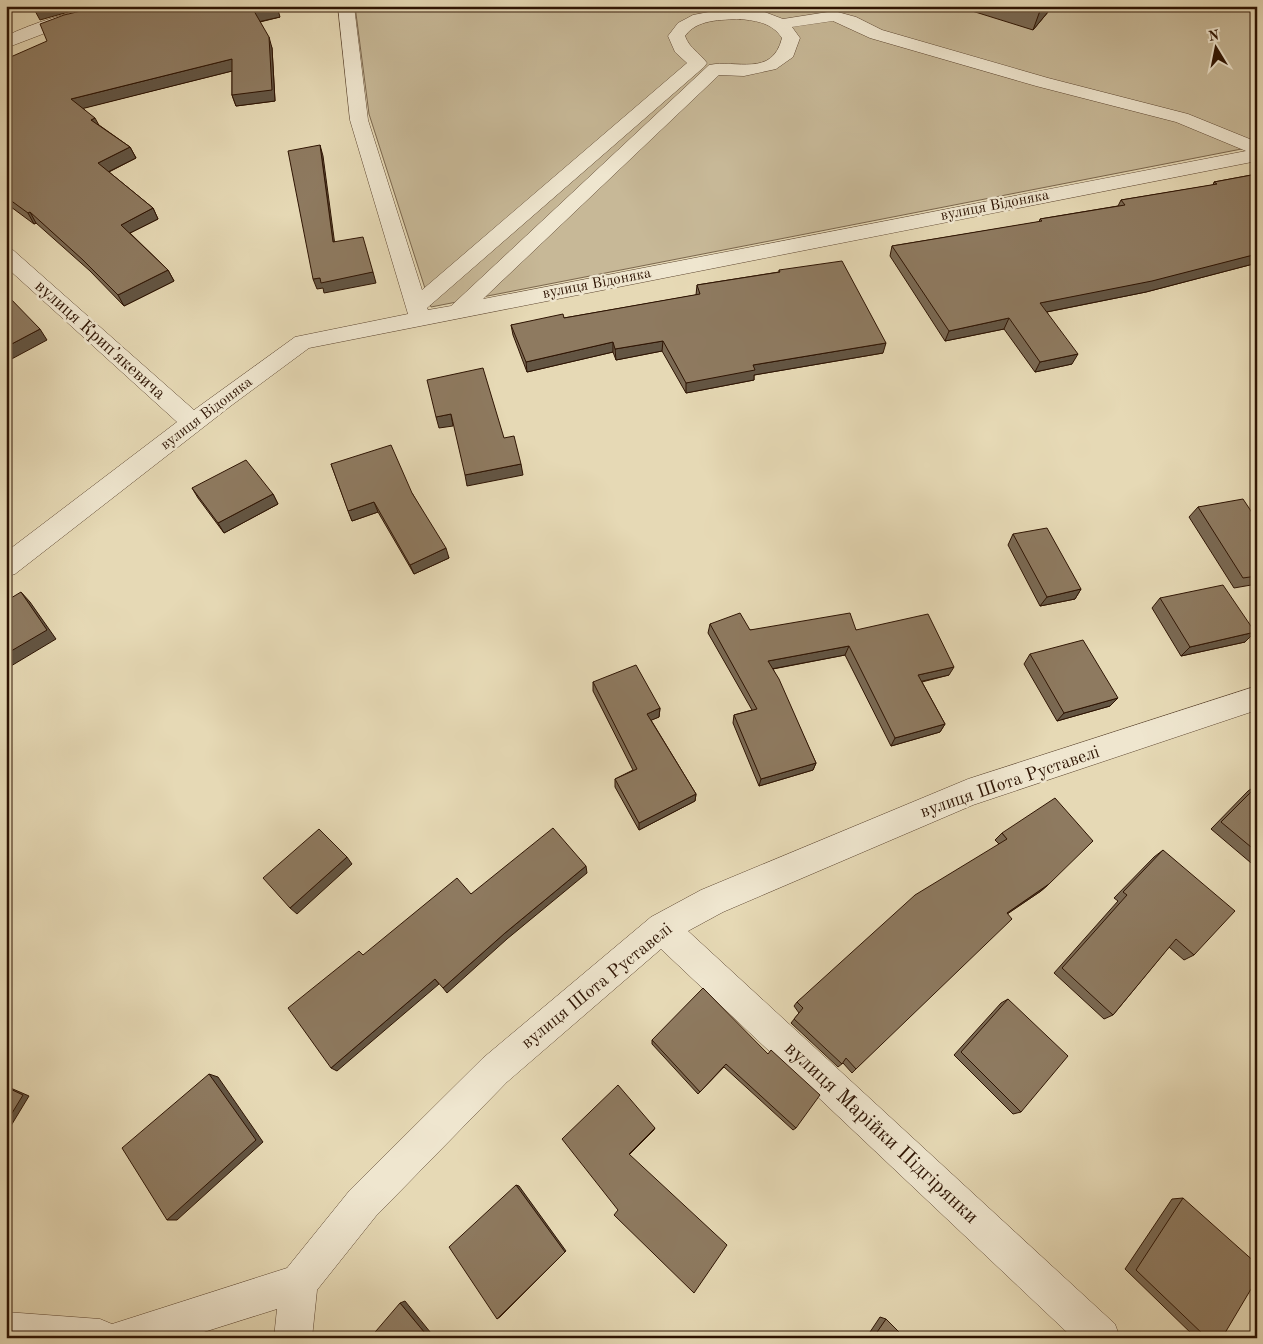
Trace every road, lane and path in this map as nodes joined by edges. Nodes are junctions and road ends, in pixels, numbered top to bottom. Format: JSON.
{"nodes":[{"id":1,"x":124,"y":6,"type":"edge"},
{"id":2,"x":346,"y":6,"type":"edge"},
{"id":3,"x":756,"y":9,"type":"edge"},
{"id":4,"x":839,"y":11,"type":"edge"},
{"id":5,"x":780,"y":16,"type":"edge"},
{"id":6,"x":6,"y":43,"type":"edge"},
{"id":7,"x":1257,"y":149,"type":"edge"},
{"id":8,"x":1257,"y":155,"type":"edge"},
{"id":9,"x":6,"y":256,"type":"edge"},
{"id":10,"x":457,"y":312,"type":"junction"},
{"id":11,"x":418,"y":313,"type":"junction"},
{"id":12,"x":194,"y":424,"type":"junction"},
{"id":13,"x":6,"y":567,"type":"edge"},
{"id":14,"x":1257,"y":698,"type":"edge"},
{"id":15,"x":662,"y":928,"type":"junction"},
{"id":16,"x":299,"y":1283,"type":"junction"},
{"id":17,"x":6,"y":1331,"type":"edge"},
{"id":18,"x":100,"y":1338,"type":"edge"},
{"id":19,"x":124,"y":1338,"type":"edge"},
{"id":20,"x":294,"y":1338,"type":"edge"},
{"id":21,"x":1101,"y":1338,"type":"edge"}],
"edges":[{"from":1,"to":6,"type":"street"},
{"from":2,"to":11,"type":"street"},
{"from":3,"to":5,"type":"street"},
{"from":3,"to":11,"type":"street"},
{"from":4,"to":5,"type":"street"},
{"from":4,"to":7,"type":"street"},
{"from":5,"to":10,"type":"street"},
{"from":8,"to":10,"type":"street","name":"вулиця Відоняка"},
{"from":9,"to":12,"type":"street","name":"вулиця Крипʼякевича"},
{"from":10,"to":11,"type":"street","name":"вулиця Відоняка"},
{"from":11,"to":12,"type":"street","name":"вулиця Відоняка"},
{"from":12,"to":13,"type":"street","name":"вулиця Відоняка"},
{"from":14,"to":15,"type":"street","name":"вулиця Шота Руставелі"},
{"from":15,"to":16,"type":"street","name":"вулиця Шота Руставелі"},
{"from":15,"to":21,"type":"street","name":"вулиця Марійки Підгірянки"},
{"from":16,"to":19,"type":"street"},
{"from":16,"to":20,"type":"street"},
{"from":17,"to":18,"type":"street"}]}
